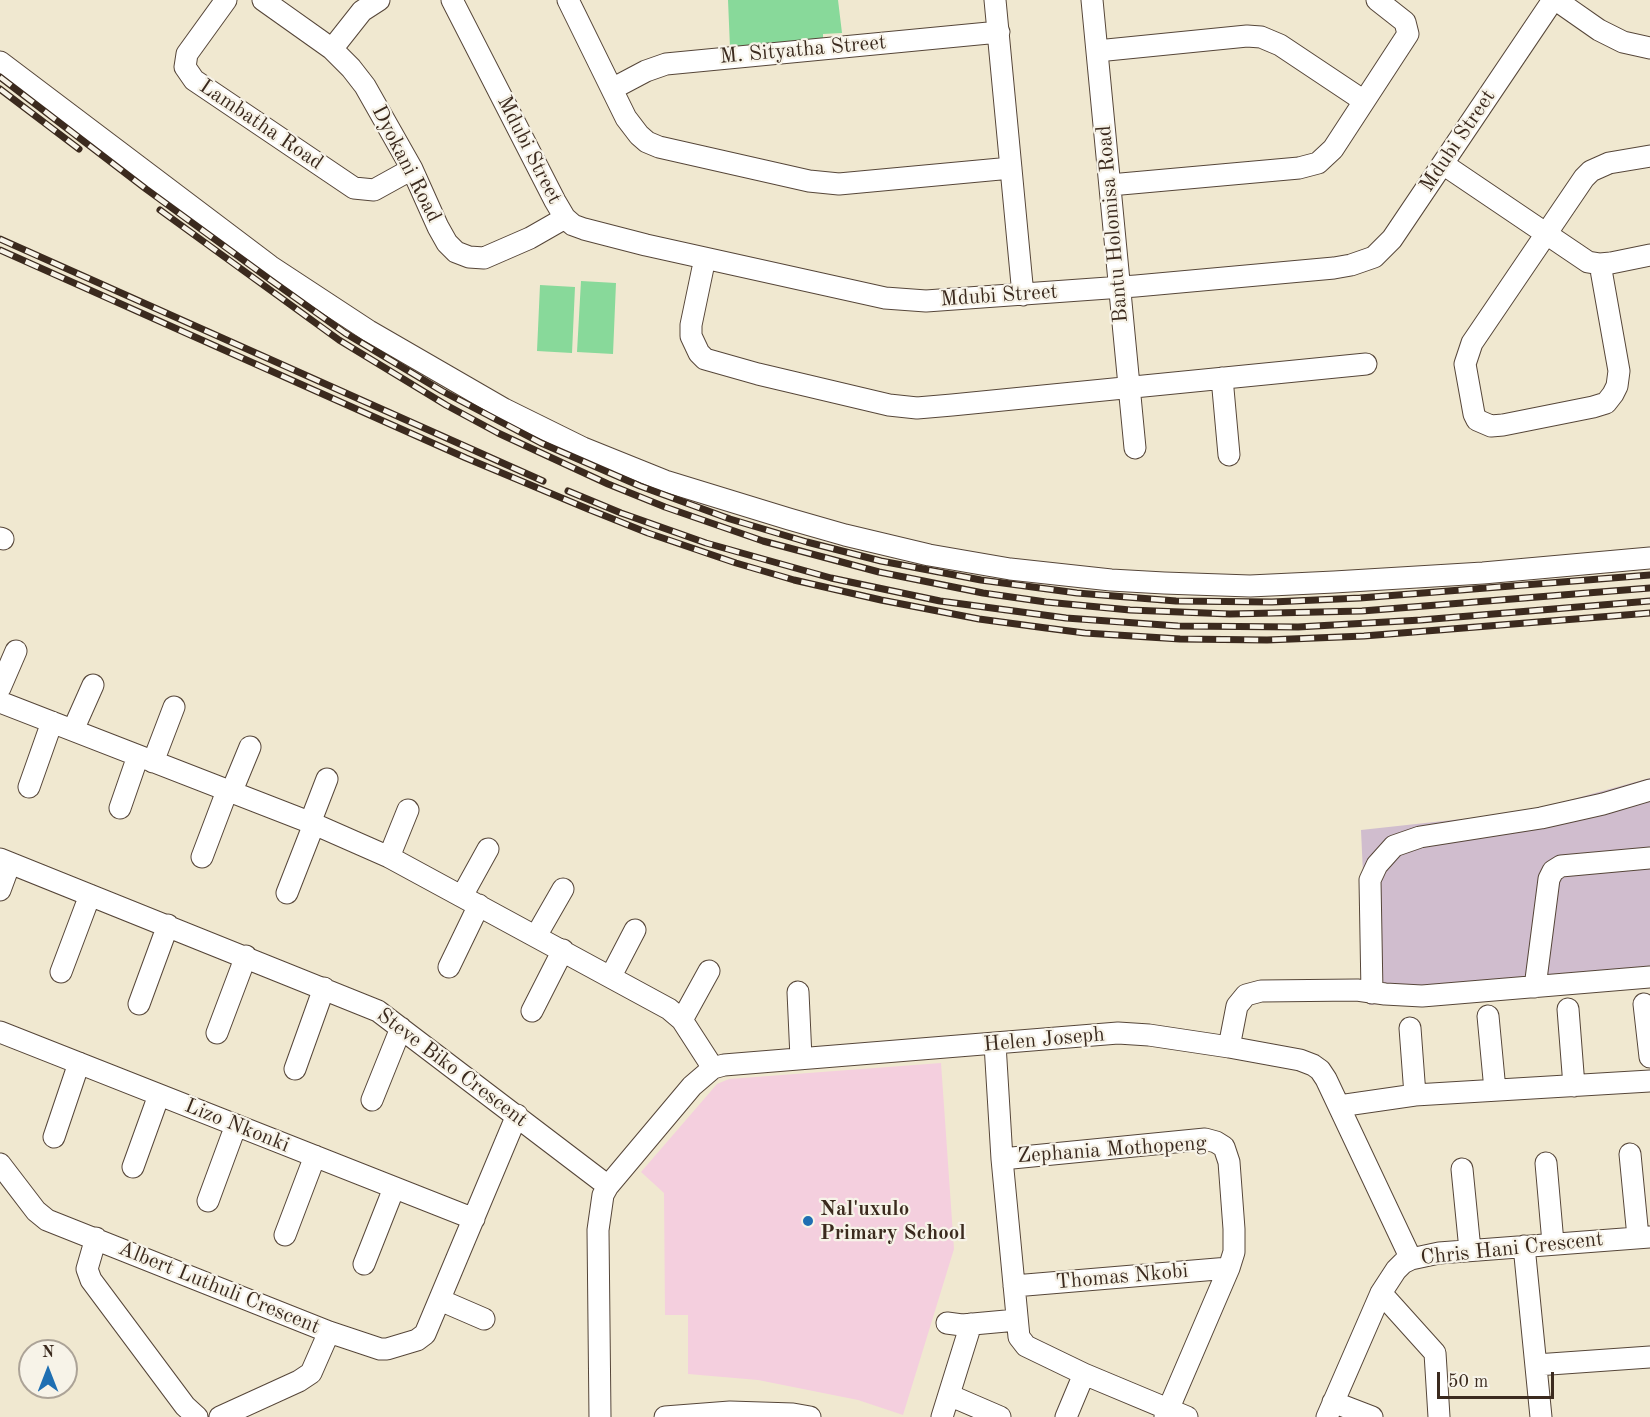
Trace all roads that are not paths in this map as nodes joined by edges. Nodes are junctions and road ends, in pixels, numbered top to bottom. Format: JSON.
{"nodes":[{"id":1,"x":226,"y":0,"type":"edge"},
{"id":2,"x":263,"y":0,"type":"edge"},
{"id":3,"x":379,"y":0,"type":"edge"},
{"id":4,"x":452,"y":0,"type":"edge"},
{"id":5,"x":568,"y":0,"type":"edge"},
{"id":6,"x":995,"y":0,"type":"edge"},
{"id":7,"x":1092,"y":0,"type":"edge"},
{"id":8,"x":1377,"y":0,"type":"edge"},
{"id":9,"x":1554,"y":0,"type":"edge"},
{"id":10,"x":999,"y":32,"type":"junction"},
{"id":11,"x":1650,"y":48,"type":"edge"},
{"id":12,"x":332,"y":49,"type":"junction"},
{"id":13,"x":1098,"y":51,"type":"junction"},
{"id":14,"x":0,"y":62,"type":"edge"},
{"id":15,"x":612,"y":89,"type":"junction"},
{"id":16,"x":1364,"y":101,"type":"junction"},
{"id":17,"x":1650,"y":156,"type":"edge"},
{"id":18,"x":1443,"y":164,"type":"junction"},
{"id":19,"x":1011,"y":168,"type":"junction"},
{"id":20,"x":412,"y":169,"type":"junction"},
{"id":21,"x":1110,"y":186,"type":"junction"},
{"id":22,"x":566,"y":218,"type":"junction"},
{"id":23,"x":1545,"y":234,"type":"junction"},
{"id":24,"x":1650,"y":255,"type":"edge"},
{"id":25,"x":705,"y":258,"type":"junction"},
{"id":26,"x":1600,"y":264,"type":"junction"},
{"id":27,"x":1119,"y":287,"type":"junction"},
{"id":28,"x":1023,"y":295,"type":"junction"},
{"id":29,"x":1366,"y":364,"type":"dead end"},
{"id":30,"x":1222,"y":378,"type":"junction"},
{"id":31,"x":1128,"y":386,"type":"junction"},
{"id":32,"x":1135,"y":448,"type":"dead end"},
{"id":33,"x":1229,"y":455,"type":"dead end"},
{"id":34,"x":1650,"y":558,"type":"edge"},
{"id":35,"x":16,"y":651,"type":"dead end"},
{"id":36,"x":93,"y":685,"type":"dead end"},
{"id":37,"x":0,"y":688,"type":"edge"},
{"id":38,"x":0,"y":702,"type":"edge"},
{"id":39,"x":174,"y":707,"type":"dead end"},
{"id":40,"x":52,"y":722,"type":"junction"},
{"id":41,"x":73,"y":730,"type":"junction"},
{"id":42,"x":250,"y":747,"type":"dead end"},
{"id":43,"x":145,"y":759,"type":"junction"},
{"id":44,"x":327,"y":779,"type":"dead end"},
{"id":45,"x":29,"y":787,"type":"dead end"},
{"id":46,"x":1650,"y":790,"type":"edge"},
{"id":47,"x":229,"y":792,"type":"junction"},
{"id":48,"x":120,"y":808,"type":"dead end"},
{"id":49,"x":408,"y":810,"type":"dead end"},
{"id":50,"x":312,"y":824,"type":"junction"},
{"id":51,"x":488,"y":849,"type":"dead end"},
{"id":52,"x":202,"y":857,"type":"dead end"},
{"id":53,"x":389,"y":857,"type":"junction"},
{"id":54,"x":1650,"y":858,"type":"edge"},
{"id":55,"x":5,"y":861,"type":"edge"},
{"id":56,"x":563,"y":889,"type":"dead end"},
{"id":57,"x":0,"y":890,"type":"edge"},
{"id":58,"x":287,"y":893,"type":"dead end"},
{"id":59,"x":90,"y":895,"type":"junction"},
{"id":60,"x":471,"y":900,"type":"junction"},
{"id":61,"x":168,"y":925,"type":"junction"},
{"id":62,"x":635,"y":930,"type":"dead end"},
{"id":63,"x":536,"y":936,"type":"junction"},
{"id":64,"x":563,"y":950,"type":"junction"},
{"id":65,"x":246,"y":956,"type":"junction"},
{"id":66,"x":449,"y":967,"type":"dead end"},
{"id":67,"x":709,"y":971,"type":"dead end"},
{"id":68,"x":61,"y":972,"type":"dead end"},
{"id":69,"x":611,"y":976,"type":"junction"},
{"id":70,"x":1650,"y":976,"type":"edge"},
{"id":71,"x":1535,"y":987,"type":"junction"},
{"id":72,"x":324,"y":988,"type":"junction"},
{"id":73,"x":798,"y":992,"type":"dead end"},
{"id":74,"x":1372,"y":993,"type":"junction"},
{"id":75,"x":139,"y":1004,"type":"dead end"},
{"id":76,"x":1644,"y":1004,"type":"dead end"},
{"id":77,"x":1568,"y":1010,"type":"dead end"},
{"id":78,"x":532,"y":1011,"type":"dead end"},
{"id":79,"x":1488,"y":1016,"type":"dead end"},
{"id":80,"x":682,"y":1020,"type":"junction"},
{"id":81,"x":401,"y":1028,"type":"junction"},
{"id":82,"x":1410,"y":1028,"type":"dead end"},
{"id":83,"x":0,"y":1032,"type":"edge"},
{"id":84,"x":217,"y":1033,"type":"dead end"},
{"id":85,"x":995,"y":1044,"type":"junction"},
{"id":86,"x":1229,"y":1047,"type":"junction"},
{"id":87,"x":1650,"y":1057,"type":"edge"},
{"id":88,"x":801,"y":1058,"type":"junction"},
{"id":89,"x":79,"y":1064,"type":"junction"},
{"id":90,"x":713,"y":1068,"type":"junction"},
{"id":91,"x":296,"y":1069,"type":"dead end"},
{"id":92,"x":1650,"y":1081,"type":"edge"},
{"id":93,"x":1574,"y":1086,"type":"junction"},
{"id":94,"x":1495,"y":1090,"type":"junction"},
{"id":95,"x":159,"y":1095,"type":"junction"},
{"id":96,"x":1415,"y":1095,"type":"junction"},
{"id":97,"x":372,"y":1100,"type":"dead end"},
{"id":98,"x":1339,"y":1106,"type":"junction"},
{"id":99,"x":517,"y":1115,"type":"junction"},
{"id":100,"x":236,"y":1125,"type":"junction"},
{"id":101,"x":54,"y":1137,"type":"dead end"},
{"id":102,"x":1630,"y":1154,"type":"dead end"},
{"id":103,"x":315,"y":1156,"type":"junction"},
{"id":104,"x":1002,"y":1159,"type":"junction"},
{"id":105,"x":1546,"y":1163,"type":"dead end"},
{"id":106,"x":0,"y":1164,"type":"edge"},
{"id":107,"x":133,"y":1167,"type":"dead end"},
{"id":108,"x":1462,"y":1169,"type":"dead end"},
{"id":109,"x":608,"y":1186,"type":"junction"},
{"id":110,"x":394,"y":1188,"type":"junction"},
{"id":111,"x":208,"y":1201,"type":"dead end"},
{"id":112,"x":474,"y":1219,"type":"junction"},
{"id":113,"x":285,"y":1234,"type":"dead end"},
{"id":114,"x":1644,"y":1237,"type":"edge"},
{"id":115,"x":96,"y":1238,"type":"junction"},
{"id":116,"x":1553,"y":1243,"type":"junction"},
{"id":117,"x":1524,"y":1246,"type":"junction"},
{"id":118,"x":1470,"y":1250,"type":"junction"},
{"id":119,"x":1411,"y":1259,"type":"junction"},
{"id":120,"x":364,"y":1264,"type":"dead end"},
{"id":121,"x":1229,"y":1268,"type":"junction"},
{"id":122,"x":1014,"y":1286,"type":"junction"},
{"id":123,"x":1381,"y":1293,"type":"junction"},
{"id":124,"x":440,"y":1300,"type":"junction"},
{"id":125,"x":484,"y":1319,"type":"dead end"},
{"id":126,"x":1017,"y":1320,"type":"junction"},
{"id":127,"x":947,"y":1323,"type":"dead end"},
{"id":128,"x":971,"y":1324,"type":"junction"},
{"id":129,"x":329,"y":1332,"type":"junction"},
{"id":130,"x":1650,"y":1357,"type":"edge"},
{"id":131,"x":1536,"y":1365,"type":"junction"},
{"id":132,"x":1084,"y":1374,"type":"junction"},
{"id":133,"x":949,"y":1395,"type":"junction"},
{"id":134,"x":1330,"y":1410,"type":"edge"},
{"id":135,"x":1174,"y":1414,"type":"edge"},
{"id":136,"x":197,"y":1417,"type":"edge"},
{"id":137,"x":220,"y":1417,"type":"edge"},
{"id":138,"x":600,"y":1417,"type":"edge"},
{"id":139,"x":665,"y":1417,"type":"edge"},
{"id":140,"x":810,"y":1417,"type":"edge"},
{"id":141,"x":942,"y":1417,"type":"edge"},
{"id":142,"x":998,"y":1417,"type":"edge"},
{"id":143,"x":1066,"y":1417,"type":"edge"},
{"id":144,"x":1372,"y":1417,"type":"edge"},
{"id":145,"x":1439,"y":1417,"type":"edge"},
{"id":146,"x":1541,"y":1417,"type":"edge"}],
"edges":[{"from":1,"to":20,"type":"street","name":"Lambatha Road"},
{"from":2,"to":12,"type":"street","name":"Dyokani Road"},
{"from":3,"to":12,"type":"street"},
{"from":4,"to":22,"type":"street","name":"Mdubi Street"},
{"from":5,"to":15,"type":"street"},
{"from":6,"to":10,"type":"street"},
{"from":7,"to":13,"type":"street","name":"Bantu Holomisa Road"},
{"from":8,"to":16,"type":"street"},
{"from":9,"to":11,"type":"street"},
{"from":9,"to":18,"type":"street","name":"Mdubi Street"},
{"from":10,"to":15,"type":"street","name":"M. Sityatha Street"},
{"from":10,"to":19,"type":"street"},
{"from":12,"to":20,"type":"street","name":"Dyokani Road"},
{"from":13,"to":16,"type":"street"},
{"from":13,"to":21,"type":"street","name":"Bantu Holomisa Road"},
{"from":14,"to":34,"type":"street"},
{"from":15,"to":19,"type":"street"},
{"from":16,"to":21,"type":"street"},
{"from":17,"to":23,"type":"street"},
{"from":18,"to":23,"type":"street"},
{"from":18,"to":27,"type":"street","name":"Mdubi Street"},
{"from":19,"to":28,"type":"street"},
{"from":20,"to":22,"type":"street","name":"Dyokani Road"},
{"from":21,"to":27,"type":"street","name":"Bantu Holomisa Road"},
{"from":22,"to":25,"type":"street","name":"Mdubi Street"},
{"from":23,"to":26,"type":"street"},
{"from":23,"to":26,"type":"street"},
{"from":24,"to":26,"type":"street"},
{"from":25,"to":28,"type":"street","name":"Mdubi Street"},
{"from":25,"to":31,"type":"street"},
{"from":27,"to":28,"type":"street","name":"Mdubi Street"},
{"from":27,"to":31,"type":"street","name":"Bantu Holomisa Road"},
{"from":29,"to":30,"type":"street"},
{"from":30,"to":31,"type":"street"},
{"from":30,"to":33,"type":"street"},
{"from":31,"to":32,"type":"street","name":"Bantu Holomisa Road"},
{"from":35,"to":37,"type":"street"},
{"from":36,"to":41,"type":"street"},
{"from":38,"to":40,"type":"street"},
{"from":39,"to":43,"type":"street"},
{"from":40,"to":41,"type":"street"},
{"from":40,"to":45,"type":"street"},
{"from":41,"to":43,"type":"street"},
{"from":42,"to":47,"type":"street"},
{"from":43,"to":47,"type":"street"},
{"from":43,"to":48,"type":"street"},
{"from":44,"to":50,"type":"street"},
{"from":46,"to":74,"type":"street"},
{"from":47,"to":50,"type":"street"},
{"from":47,"to":52,"type":"street"},
{"from":49,"to":53,"type":"street"},
{"from":50,"to":53,"type":"street"},
{"from":50,"to":58,"type":"street"},
{"from":51,"to":60,"type":"street"},
{"from":53,"to":60,"type":"street"},
{"from":54,"to":71,"type":"street"},
{"from":55,"to":57,"type":"street"},
{"from":55,"to":59,"type":"street","name":"Steve Biko Crescent"},
{"from":56,"to":63,"type":"street"},
{"from":59,"to":61,"type":"street","name":"Steve Biko Crescent"},
{"from":59,"to":68,"type":"street"},
{"from":60,"to":63,"type":"street"},
{"from":60,"to":66,"type":"street"},
{"from":61,"to":65,"type":"street","name":"Steve Biko Crescent"},
{"from":61,"to":75,"type":"street"},
{"from":62,"to":69,"type":"street"},
{"from":63,"to":64,"type":"street"},
{"from":64,"to":69,"type":"street"},
{"from":64,"to":78,"type":"street"},
{"from":65,"to":72,"type":"street","name":"Steve Biko Crescent"},
{"from":65,"to":84,"type":"street"},
{"from":67,"to":80,"type":"street"},
{"from":69,"to":80,"type":"street"},
{"from":70,"to":71,"type":"street"},
{"from":71,"to":74,"type":"street"},
{"from":72,"to":81,"type":"street","name":"Steve Biko Crescent"},
{"from":72,"to":91,"type":"street"},
{"from":73,"to":88,"type":"street"},
{"from":74,"to":86,"type":"street"},
{"from":76,"to":87,"type":"street"},
{"from":77,"to":93,"type":"street"},
{"from":79,"to":94,"type":"street"},
{"from":80,"to":90,"type":"street"},
{"from":81,"to":97,"type":"street"},
{"from":81,"to":99,"type":"street","name":"Steve Biko Crescent"},
{"from":82,"to":96,"type":"street"},
{"from":83,"to":89,"type":"street","name":"Lizo Nkonki"},
{"from":85,"to":86,"type":"street","name":"Helen Joseph"},
{"from":85,"to":88,"type":"street","name":"Helen Joseph"},
{"from":85,"to":104,"type":"street"},
{"from":86,"to":98,"type":"street","name":"Helen Joseph"},
{"from":88,"to":90,"type":"street","name":"Helen Joseph"},
{"from":89,"to":95,"type":"street","name":"Lizo Nkonki"},
{"from":89,"to":101,"type":"street"},
{"from":90,"to":109,"type":"street"},
{"from":92,"to":93,"type":"street"},
{"from":93,"to":94,"type":"street"},
{"from":94,"to":96,"type":"street"},
{"from":95,"to":100,"type":"street","name":"Lizo Nkonki"},
{"from":95,"to":107,"type":"street"},
{"from":96,"to":98,"type":"street"},
{"from":98,"to":119,"type":"street","name":"Helen Joseph"},
{"from":99,"to":109,"type":"street","name":"Steve Biko Crescent"},
{"from":99,"to":112,"type":"street","name":"Albert Luthuli Crescent"},
{"from":100,"to":103,"type":"street","name":"Lizo Nkonki"},
{"from":100,"to":111,"type":"street"},
{"from":102,"to":114,"type":"street"},
{"from":103,"to":110,"type":"street","name":"Lizo Nkonki"},
{"from":103,"to":113,"type":"street"},
{"from":104,"to":121,"type":"street","name":"Zephania Mothopeng"},
{"from":104,"to":122,"type":"street"},
{"from":105,"to":116,"type":"street"},
{"from":106,"to":115,"type":"street","name":"Albert Luthuli Crescent"},
{"from":108,"to":118,"type":"street"},
{"from":109,"to":138,"type":"street"},
{"from":110,"to":112,"type":"street","name":"Lizo Nkonki"},
{"from":110,"to":120,"type":"street"},
{"from":112,"to":124,"type":"street","name":"Albert Luthuli Crescent"},
{"from":114,"to":116,"type":"street","name":"Chris Hani Crescent"},
{"from":115,"to":129,"type":"street","name":"Albert Luthuli Crescent"},
{"from":115,"to":136,"type":"street"},
{"from":116,"to":117,"type":"street","name":"Chris Hani Crescent"},
{"from":117,"to":118,"type":"street","name":"Chris Hani Crescent"},
{"from":117,"to":131,"type":"street"},
{"from":118,"to":119,"type":"street","name":"Chris Hani Crescent"},
{"from":119,"to":123,"type":"street","name":"Chris Hani Crescent"},
{"from":121,"to":122,"type":"street","name":"Thomas Nkobi"},
{"from":121,"to":135,"type":"street","name":"Zephania Mothopeng"},
{"from":122,"to":126,"type":"street"},
{"from":123,"to":134,"type":"street","name":"Chris Hani Crescent"},
{"from":123,"to":145,"type":"street"},
{"from":124,"to":125,"type":"street"},
{"from":124,"to":129,"type":"street","name":"Albert Luthuli Crescent"},
{"from":126,"to":128,"type":"street"},
{"from":126,"to":132,"type":"street"},
{"from":127,"to":128,"type":"street"},
{"from":128,"to":133,"type":"street"},
{"from":129,"to":137,"type":"street"},
{"from":130,"to":131,"type":"street"},
{"from":131,"to":146,"type":"street"},
{"from":132,"to":135,"type":"street"},
{"from":132,"to":143,"type":"street"},
{"from":133,"to":141,"type":"street"},
{"from":133,"to":142,"type":"street"},
{"from":134,"to":144,"type":"street"},
{"from":139,"to":140,"type":"street"}]}
